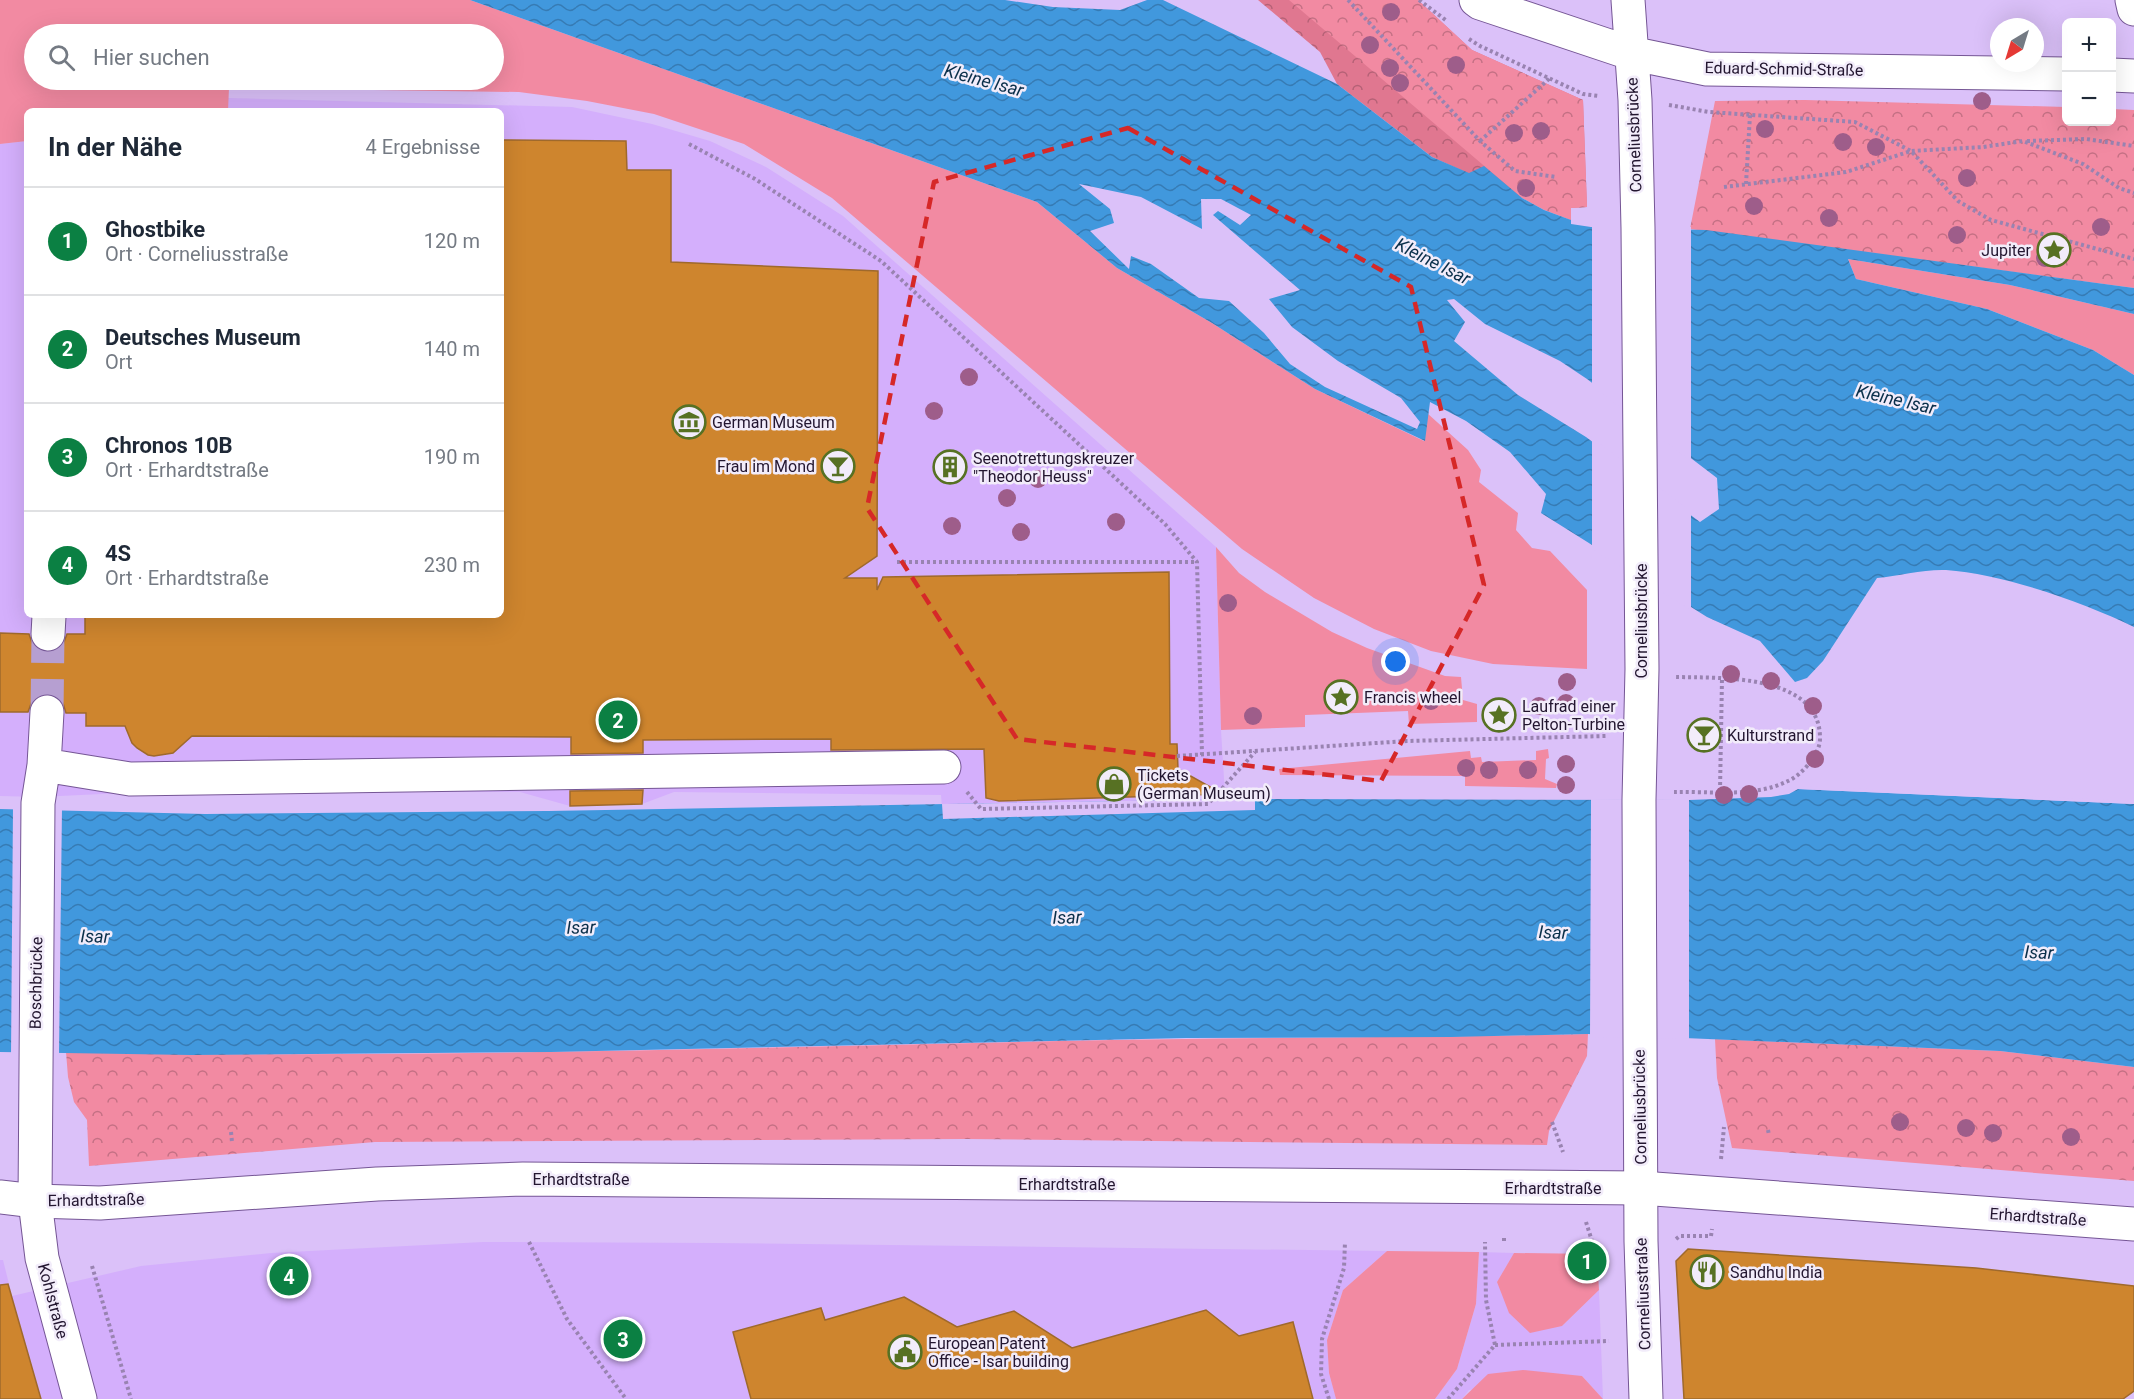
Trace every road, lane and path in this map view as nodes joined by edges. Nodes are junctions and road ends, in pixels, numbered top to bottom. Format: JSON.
{"nodes":[{"id":1,"x":1347,"y":0,"type":"edge"},
{"id":2,"x":1419,"y":0,"type":"edge"},
{"id":3,"x":1476,"y":0,"type":"edge"},
{"id":4,"x":1628,"y":0,"type":"edge"},
{"id":5,"x":2132,"y":0,"type":"edge"},
{"id":6,"x":2134,"y":9,"type":"edge"},
{"id":7,"x":1454,"y":27,"type":"dead end"},
{"id":8,"x":1462,"y":33,"type":"dead end"},
{"id":9,"x":1630,"y":54,"type":"junction"},
{"id":10,"x":2062,"y":74,"type":"edge"},
{"id":11,"x":2116,"y":75,"type":"edge"},
{"id":12,"x":2134,"y":75,"type":"edge"},
{"id":13,"x":1550,"y":78,"type":"junction"},
{"id":14,"x":1635,"y":100,"type":"junction"},
{"id":15,"x":1750,"y":115,"type":"junction"},
{"id":16,"x":1480,"y":141,"type":"junction"},
{"id":17,"x":2023,"y":141,"type":"junction"},
{"id":18,"x":688,"y":144,"type":"dead end"},
{"id":19,"x":2134,"y":146,"type":"edge"},
{"id":20,"x":1911,"y":151,"type":"junction"},
{"id":21,"x":1556,"y":177,"type":"dead end"},
{"id":22,"x":1746,"y":184,"type":"junction"},
{"id":23,"x":1724,"y":188,"type":"dead end"},
{"id":24,"x":2134,"y":193,"type":"edge"},
{"id":25,"x":2134,"y":259,"type":"edge"},
{"id":26,"x":897,"y":562,"type":"dead end"},
{"id":27,"x":1197,"y":562,"type":"junction"},
{"id":28,"x":1689,"y":678,"type":"dead end"},
{"id":29,"x":1722,"y":678,"type":"junction"},
{"id":30,"x":47,"y":712,"type":"tunnel mouth"},
{"id":31,"x":1641,"y":736,"type":"junction"},
{"id":32,"x":1255,"y":752,"type":"junction"},
{"id":33,"x":1202,"y":755,"type":"junction"},
{"id":34,"x":1178,"y":756,"type":"dead end"},
{"id":35,"x":44,"y":765,"type":"junction"},
{"id":36,"x":952,"y":776,"type":"joint"},
{"id":37,"x":1689,"y":791,"type":"dead end"},
{"id":38,"x":1719,"y":791,"type":"junction"},
{"id":39,"x":231,"y":1132,"type":"dead end"},
{"id":40,"x":232,"y":1142,"type":"dead end"},
{"id":41,"x":1641,"y":1188,"type":"junction"},
{"id":42,"x":0,"y":1197,"type":"edge"},
{"id":43,"x":34,"y":1201,"type":"junction"},
{"id":44,"x":2134,"y":1224,"type":"edge"},
{"id":45,"x":529,"y":1242,"type":"dead end"},
{"id":46,"x":1345,"y":1242,"type":"dead end"},
{"id":47,"x":1485,"y":1242,"type":"dead end"},
{"id":48,"x":92,"y":1266,"type":"dead end"},
{"id":49,"x":1610,"y":1341,"type":"dead end"},
{"id":50,"x":1495,"y":1345,"type":"junction"},
{"id":51,"x":80,"y":1399,"type":"edge"},
{"id":52,"x":131,"y":1399,"type":"edge"},
{"id":53,"x":626,"y":1399,"type":"edge"},
{"id":54,"x":1329,"y":1399,"type":"edge"},
{"id":55,"x":1448,"y":1399,"type":"edge"},
{"id":56,"x":1646,"y":1399,"type":"edge"}],
"edges":[{"from":1,"to":16,"type":"path"},
{"from":2,"to":7,"type":"path"},
{"from":3,"to":9,"type":"street","name":"Eduard-Schmid-Straße"},
{"from":4,"to":9,"type":"street","name":"Corneliusbrücke"},
{"from":5,"to":6,"type":"street"},
{"from":8,"to":13,"type":"path"},
{"from":9,"to":10,"type":"street","name":"Eduard-Schmid-Straße"},
{"from":9,"to":14,"type":"street","name":"Corneliusbrücke"},
{"from":11,"to":12,"type":"street"},
{"from":13,"to":14,"type":"path"},
{"from":13,"to":16,"type":"path"},
{"from":14,"to":15,"type":"path"},
{"from":14,"to":31,"type":"street","name":"Corneliusbrücke"},
{"from":15,"to":20,"type":"path"},
{"from":15,"to":22,"type":"path"},
{"from":16,"to":21,"type":"path"},
{"from":17,"to":19,"type":"path"},
{"from":17,"to":20,"type":"path"},
{"from":17,"to":24,"type":"path"},
{"from":18,"to":27,"type":"path"},
{"from":20,"to":22,"type":"path"},
{"from":20,"to":25,"type":"path"},
{"from":22,"to":23,"type":"path"},
{"from":26,"to":27,"type":"path"},
{"from":27,"to":33,"type":"path"},
{"from":28,"to":29,"type":"path"},
{"from":29,"to":38,"type":"path"},
{"from":29,"to":38,"type":"path"},
{"from":30,"to":35,"type":"street","name":"Boschbrücke"},
{"from":31,"to":32,"type":"path"},
{"from":31,"to":41,"type":"street","name":"Corneliusbrücke"},
{"from":32,"to":33,"type":"path"},
{"from":32,"to":36,"type":"path"},
{"from":33,"to":34,"type":"path"},
{"from":35,"to":36,"type":"street"},
{"from":35,"to":43,"type":"street","name":"Boschbrücke"},
{"from":37,"to":38,"type":"path"},
{"from":39,"to":40,"type":"path"},
{"from":41,"to":43,"type":"street","name":"Erhardtstraße"},
{"from":41,"to":44,"type":"street","name":"Erhardtstraße"},
{"from":41,"to":56,"type":"street","name":"Corneliusstraße"},
{"from":42,"to":43,"type":"street","name":"Erhardtstraße"},
{"from":43,"to":51,"type":"street","name":"Kohlstraße"},
{"from":45,"to":53,"type":"path"},
{"from":46,"to":54,"type":"path"},
{"from":47,"to":50,"type":"path"},
{"from":48,"to":52,"type":"path"},
{"from":49,"to":50,"type":"path"},
{"from":50,"to":55,"type":"path"}]}
